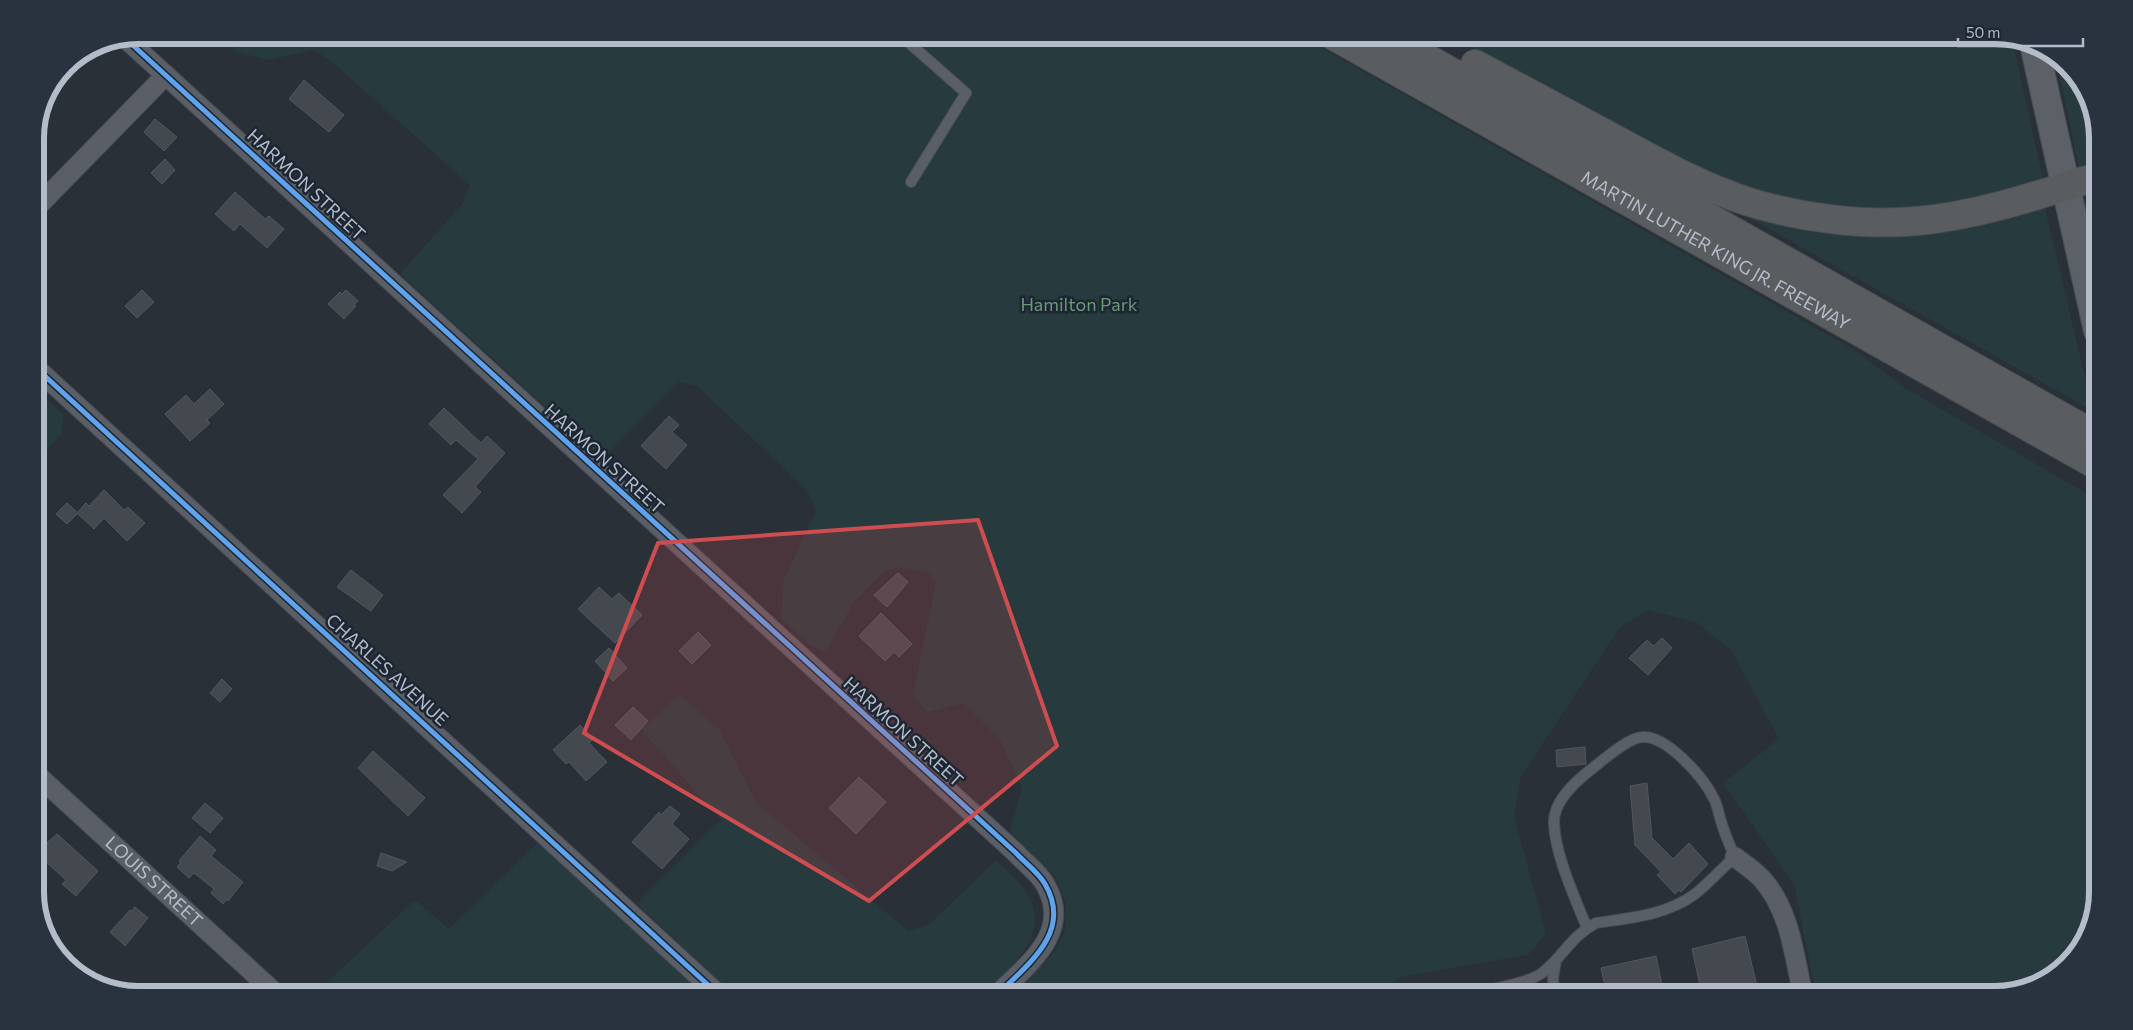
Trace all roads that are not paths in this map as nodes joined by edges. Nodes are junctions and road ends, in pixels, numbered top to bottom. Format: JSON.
{"nodes":[{"id":1,"x":132,"y":44,"type":"edge"},
{"id":2,"x":910,"y":44,"type":"edge"},
{"id":3,"x":1348,"y":44,"type":"edge"},
{"id":4,"x":1402,"y":44,"type":"edge"},
{"id":5,"x":1439,"y":44,"type":"edge"},
{"id":6,"x":2036,"y":53,"type":"edge"},
{"id":7,"x":166,"y":75,"type":"junction"},
{"id":8,"x":2089,"y":180,"type":"edge"},
{"id":9,"x":911,"y":182,"type":"dead end"},
{"id":10,"x":2066,"y":186,"type":"junction"},
{"id":11,"x":44,"y":200,"type":"edge"},
{"id":12,"x":2089,"y":290,"type":"edge"},
{"id":13,"x":44,"y":375,"type":"edge"},
{"id":14,"x":2089,"y":432,"type":"edge"},
{"id":15,"x":2048,"y":446,"type":"junction"},
{"id":16,"x":2089,"y":462,"type":"edge"},
{"id":17,"x":2089,"y":476,"type":"edge"},
{"id":18,"x":44,"y":781,"type":"edge"},
{"id":19,"x":1735,"y":857,"type":"junction"},
{"id":20,"x":1587,"y":928,"type":"junction"},
{"id":21,"x":1556,"y":960,"type":"junction"},
{"id":22,"x":268,"y":986,"type":"edge"},
{"id":23,"x":709,"y":986,"type":"edge"},
{"id":24,"x":1006,"y":986,"type":"edge"},
{"id":25,"x":1503,"y":986,"type":"edge"},
{"id":26,"x":1553,"y":986,"type":"edge"},
{"id":27,"x":1801,"y":986,"type":"edge"}],
"edges":[{"from":1,"to":7,"type":"street","name":"HARMON STREET"},
{"from":2,"to":9,"type":"lane"},
{"from":3,"to":15,"type":"highway","name":"MARTIN LUTHER KING JR. FREEWAY"},
{"from":4,"to":14,"type":"highway","name":"MARTIN LUTHER KING JR. FREEWAY"},
{"from":5,"to":10,"type":"highway"},
{"from":6,"to":10,"type":"main road"},
{"from":7,"to":11,"type":"street"},
{"from":7,"to":24,"type":"street","name":"HARMON STREET"},
{"from":8,"to":10,"type":"highway"},
{"from":10,"to":12,"type":"main road"},
{"from":13,"to":23,"type":"street","name":"CHARLES AVENUE"},
{"from":15,"to":16,"type":"highway","name":"MARTIN LUTHER KING JR. FREEWAY"},
{"from":15,"to":17,"type":"highway"},
{"from":18,"to":22,"type":"street","name":"LOUIS STREET"},
{"from":19,"to":20,"type":"lane"},
{"from":19,"to":20,"type":"lane"},
{"from":19,"to":27,"type":"street"},
{"from":20,"to":21,"type":"lane"},
{"from":21,"to":25,"type":"lane"},
{"from":21,"to":26,"type":"lane"}]}
